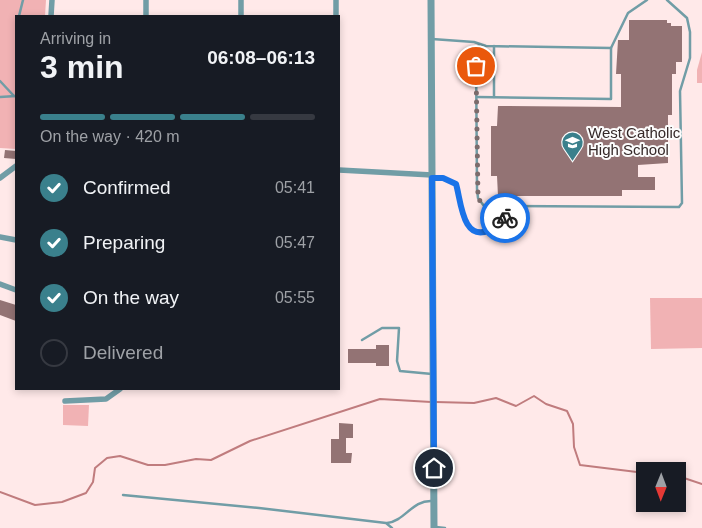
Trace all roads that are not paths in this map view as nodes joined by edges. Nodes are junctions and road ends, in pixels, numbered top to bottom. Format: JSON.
{"nodes":[{"id":1,"x":23,"y":0,"type":"edge"},
{"id":2,"x":52,"y":0,"type":"edge"},
{"id":3,"x":146,"y":0,"type":"edge"},
{"id":4,"x":241,"y":0,"type":"edge"},
{"id":5,"x":336,"y":0,"type":"edge"},
{"id":6,"x":431,"y":0,"type":"edge"},
{"id":7,"x":647,"y":0,"type":"edge"},
{"id":8,"x":667,"y":0,"type":"edge"},
{"id":9,"x":19,"y":15,"type":"edge"},
{"id":10,"x":52,"y":15,"type":"edge"},
{"id":11,"x":146,"y":15,"type":"edge"},
{"id":12,"x":241,"y":15,"type":"edge"},
{"id":13,"x":336,"y":15,"type":"edge"},
{"id":14,"x":432,"y":39,"type":"junction"},
{"id":15,"x":478,"y":45,"type":"junction"},
{"id":16,"x":494,"y":46,"type":"junction"},
{"id":17,"x":611,"y":48,"type":"junction"},
{"id":18,"x":0,"y":81,"type":"edge"},
{"id":19,"x":15,"y":96,"type":"edge"},
{"id":20,"x":0,"y":97,"type":"edge"},
{"id":21,"x":477,"y":97,"type":"junction"},
{"id":22,"x":494,"y":98,"type":"junction"},
{"id":23,"x":15,"y":167,"type":"edge"},
{"id":24,"x":340,"y":170,"type":"edge"},
{"id":25,"x":432,"y":177,"type":"junction"},
{"id":26,"x":0,"y":178,"type":"edge"},
{"id":27,"x":509,"y":206,"type":"junction"},
{"id":28,"x":0,"y":238,"type":"edge"},
{"id":29,"x":15,"y":240,"type":"edge"},
{"id":30,"x":0,"y":284,"type":"edge"},
{"id":31,"x":15,"y":290,"type":"edge"},
{"id":32,"x":362,"y":340,"type":"dead end"},
{"id":33,"x":434,"y":374,"type":"junction"},
{"id":34,"x":119,"y":390,"type":"edge"},
{"id":35,"x":65,"y":401,"type":"dead end"},
{"id":36,"x":124,"y":495,"type":"dead end"},
{"id":37,"x":434,"y":501,"type":"junction"},
{"id":38,"x":386,"y":523,"type":"junction"},
{"id":39,"x":434,"y":527,"type":"edge"},
{"id":40,"x":392,"y":528,"type":"edge"},
{"id":41,"x":446,"y":528,"type":"edge"}],
"edges":[{"from":1,"to":9,"type":"lane"},
{"from":2,"to":10,"type":"street"},
{"from":3,"to":11,"type":"street"},
{"from":4,"to":12,"type":"street"},
{"from":5,"to":13,"type":"street"},
{"from":6,"to":14,"type":"street"},
{"from":7,"to":17,"type":"lane"},
{"from":8,"to":27,"type":"lane"},
{"from":14,"to":15,"type":"lane"},
{"from":14,"to":25,"type":"street"},
{"from":15,"to":16,"type":"lane"},
{"from":15,"to":21,"type":"lane"},
{"from":16,"to":17,"type":"lane"},
{"from":16,"to":22,"type":"lane"},
{"from":17,"to":22,"type":"lane"},
{"from":18,"to":19,"type":"lane"},
{"from":19,"to":20,"type":"lane"},
{"from":21,"to":22,"type":"lane"},
{"from":21,"to":27,"type":"lane"},
{"from":23,"to":26,"type":"street"},
{"from":24,"to":25,"type":"street"},
{"from":25,"to":27,"type":"lane"},
{"from":25,"to":33,"type":"street"},
{"from":28,"to":29,"type":"street"},
{"from":30,"to":31,"type":"street"},
{"from":32,"to":33,"type":"lane"},
{"from":33,"to":37,"type":"street"},
{"from":34,"to":35,"type":"street"},
{"from":36,"to":38,"type":"lane"},
{"from":37,"to":38,"type":"lane"},
{"from":37,"to":39,"type":"street"},
{"from":38,"to":40,"type":"lane"},
{"from":39,"to":41,"type":"lane"}]}
